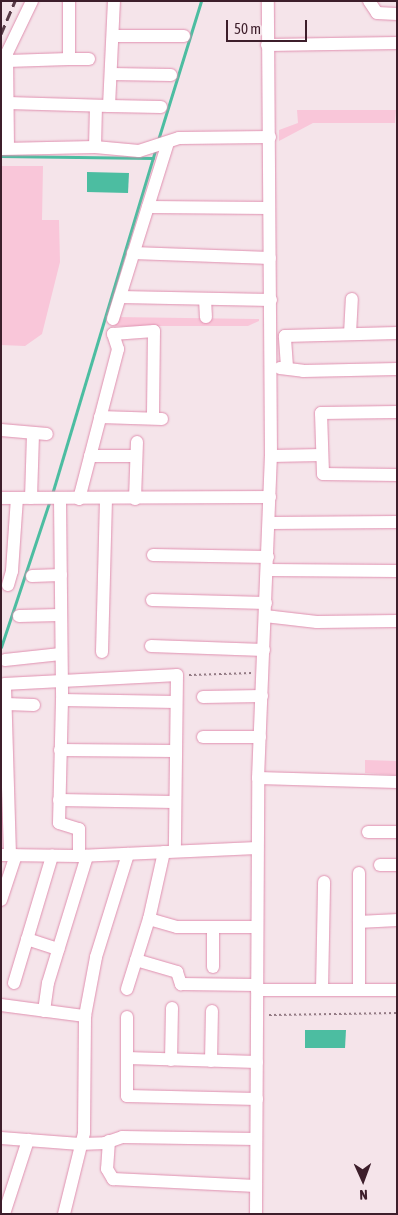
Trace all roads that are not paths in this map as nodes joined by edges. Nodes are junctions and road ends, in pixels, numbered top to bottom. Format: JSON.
{"nodes":[{"id":1,"x":32,"y":1,"type":"edge"},
{"id":2,"x":69,"y":1,"type":"edge"},
{"id":3,"x":114,"y":1,"type":"edge"},
{"id":4,"x":268,"y":1,"type":"edge"},
{"id":5,"x":370,"y":1,"type":"edge"},
{"id":6,"x":397,"y":14,"type":"edge"},
{"id":7,"x":113,"y":36,"type":"junction"},
{"id":8,"x":184,"y":36,"type":"dead end"},
{"id":9,"x":397,"y":42,"type":"edge"},
{"id":10,"x":268,"y":45,"type":"junction"},
{"id":11,"x":69,"y":59,"type":"junction"},
{"id":12,"x":89,"y":60,"type":"dead end"},
{"id":13,"x":7,"y":61,"type":"junction"},
{"id":14,"x":111,"y":74,"type":"junction"},
{"id":15,"x":171,"y":74,"type":"dead end"},
{"id":16,"x":8,"y":103,"type":"junction"},
{"id":17,"x":96,"y":106,"type":"junction"},
{"id":18,"x":109,"y":106,"type":"junction"},
{"id":19,"x":161,"y":107,"type":"dead end"},
{"id":20,"x":270,"y":137,"type":"junction"},
{"id":21,"x":160,"y":144,"type":"junction"},
{"id":22,"x":5,"y":148,"type":"edge"},
{"id":23,"x":95,"y":148,"type":"junction"},
{"id":24,"x":148,"y":207,"type":"junction"},
{"id":25,"x":269,"y":208,"type":"junction"},
{"id":26,"x":133,"y":253,"type":"junction"},
{"id":27,"x":270,"y":258,"type":"junction"},
{"id":28,"x":120,"y":297,"type":"junction"},
{"id":29,"x":206,"y":299,"type":"junction"},
{"id":30,"x":352,"y":299,"type":"dead end"},
{"id":31,"x":271,"y":300,"type":"junction"},
{"id":32,"x":206,"y":317,"type":"dead end"},
{"id":33,"x":113,"y":319,"type":"dead end"},
{"id":34,"x":397,"y":333,"type":"edge"},
{"id":35,"x":350,"y":334,"type":"junction"},
{"id":36,"x":271,"y":336,"type":"junction"},
{"id":37,"x":285,"y":336,"type":"junction"},
{"id":38,"x":287,"y":367,"type":"junction"},
{"id":39,"x":397,"y":369,"type":"edge"},
{"id":40,"x":271,"y":370,"type":"junction"},
{"id":41,"x":397,"y":412,"type":"edge"},
{"id":42,"x":100,"y":417,"type":"junction"},
{"id":43,"x":1,"y":430,"type":"edge"},
{"id":44,"x":33,"y":432,"type":"junction"},
{"id":45,"x":47,"y":434,"type":"dead end"},
{"id":46,"x":137,"y":442,"type":"dead end"},
{"id":47,"x":322,"y":454,"type":"junction"},
{"id":48,"x":90,"y":456,"type":"junction"},
{"id":49,"x":136,"y":456,"type":"junction"},
{"id":50,"x":271,"y":456,"type":"junction"},
{"id":51,"x":397,"y":474,"type":"edge"},
{"id":52,"x":270,"y":497,"type":"junction"},
{"id":53,"x":1,"y":498,"type":"edge"},
{"id":54,"x":17,"y":498,"type":"junction"},
{"id":55,"x":37,"y":499,"type":"junction"},
{"id":56,"x":59,"y":499,"type":"junction"},
{"id":57,"x":79,"y":499,"type":"junction"},
{"id":58,"x":106,"y":499,"type":"junction"},
{"id":59,"x":135,"y":499,"type":"junction"},
{"id":60,"x":397,"y":522,"type":"edge"},
{"id":61,"x":269,"y":523,"type":"junction"},
{"id":62,"x":153,"y":555,"type":"dead end"},
{"id":63,"x":268,"y":564,"type":"junction"},
{"id":64,"x":397,"y":571,"type":"edge"},
{"id":65,"x":32,"y":576,"type":"dead end"},
{"id":66,"x":62,"y":576,"type":"junction"},
{"id":67,"x":8,"y":585,"type":"dead end"},
{"id":68,"x":152,"y":600,"type":"dead end"},
{"id":69,"x":266,"y":603,"type":"junction"},
{"id":70,"x":60,"y":615,"type":"junction"},
{"id":71,"x":19,"y":616,"type":"dead end"},
{"id":72,"x":265,"y":616,"type":"junction"},
{"id":73,"x":397,"y":621,"type":"edge"},
{"id":74,"x":151,"y":646,"type":"dead end"},
{"id":75,"x":264,"y":650,"type":"junction"},
{"id":76,"x":102,"y":652,"type":"dead end"},
{"id":77,"x":61,"y":654,"type":"junction"},
{"id":78,"x":5,"y":660,"type":"dead end"},
{"id":79,"x":62,"y":680,"type":"junction"},
{"id":80,"x":262,"y":696,"type":"junction"},
{"id":81,"x":203,"y":697,"type":"dead end"},
{"id":82,"x":62,"y":700,"type":"junction"},
{"id":83,"x":176,"y":702,"type":"junction"},
{"id":84,"x":6,"y":704,"type":"junction"},
{"id":85,"x":34,"y":705,"type":"dead end"},
{"id":86,"x":203,"y":737,"type":"dead end"},
{"id":87,"x":260,"y":737,"type":"junction"},
{"id":88,"x":60,"y":750,"type":"junction"},
{"id":89,"x":176,"y":751,"type":"junction"},
{"id":90,"x":258,"y":778,"type":"junction"},
{"id":91,"x":397,"y":782,"type":"edge"},
{"id":92,"x":59,"y":800,"type":"junction"},
{"id":93,"x":174,"y":802,"type":"junction"},
{"id":94,"x":368,"y":832,"type":"dead end"},
{"id":95,"x":397,"y":832,"type":"edge"},
{"id":96,"x":257,"y":848,"type":"junction"},
{"id":97,"x":169,"y":851,"type":"junction"},
{"id":98,"x":128,"y":854,"type":"junction"},
{"id":99,"x":9,"y":855,"type":"edge"},
{"id":100,"x":52,"y":856,"type":"junction"},
{"id":101,"x":83,"y":856,"type":"junction"},
{"id":102,"x":380,"y":865,"type":"dead end"},
{"id":103,"x":397,"y":865,"type":"edge"},
{"id":104,"x":359,"y":873,"type":"dead end"},
{"id":105,"x":324,"y":882,"type":"dead end"},
{"id":106,"x":1,"y":900,"type":"edge"},
{"id":107,"x":149,"y":919,"type":"junction"},
{"id":108,"x":397,"y":920,"type":"edge"},
{"id":109,"x":359,"y":922,"type":"junction"},
{"id":110,"x":213,"y":927,"type":"junction"},
{"id":111,"x":258,"y":927,"type":"junction"},
{"id":112,"x":27,"y":939,"type":"junction"},
{"id":113,"x":58,"y":949,"type":"junction"},
{"id":114,"x":136,"y":960,"type":"junction"},
{"id":115,"x":213,"y":967,"type":"dead end"},
{"id":116,"x":14,"y":982,"type":"dead end"},
{"id":117,"x":257,"y":988,"type":"junction"},
{"id":118,"x":127,"y":989,"type":"dead end"},
{"id":119,"x":322,"y":990,"type":"junction"},
{"id":120,"x":359,"y":990,"type":"junction"},
{"id":121,"x":397,"y":990,"type":"edge"},
{"id":122,"x":1,"y":1005,"type":"edge"},
{"id":123,"x":172,"y":1008,"type":"dead end"},
{"id":124,"x":44,"y":1010,"type":"junction"},
{"id":125,"x":212,"y":1011,"type":"dead end"},
{"id":126,"x":85,"y":1016,"type":"junction"},
{"id":127,"x":127,"y":1017,"type":"dead end"},
{"id":128,"x":126,"y":1058,"type":"junction"},
{"id":129,"x":171,"y":1060,"type":"junction"},
{"id":130,"x":211,"y":1061,"type":"junction"},
{"id":131,"x":257,"y":1062,"type":"junction"},
{"id":132,"x":257,"y":1099,"type":"junction"},
{"id":133,"x":1,"y":1138,"type":"edge"},
{"id":134,"x":256,"y":1139,"type":"junction"},
{"id":135,"x":28,"y":1140,"type":"junction"},
{"id":136,"x":109,"y":1142,"type":"junction"},
{"id":137,"x":80,"y":1144,"type":"junction"},
{"id":138,"x":256,"y":1186,"type":"junction"},
{"id":139,"x":4,"y":1214,"type":"edge"},
{"id":140,"x":64,"y":1214,"type":"edge"},
{"id":141,"x":256,"y":1214,"type":"edge"}],
"edges":[{"from":1,"to":13,"type":"street"},
{"from":2,"to":11,"type":"street"},
{"from":3,"to":7,"type":"street"},
{"from":4,"to":10,"type":"street"},
{"from":5,"to":6,"type":"street"},
{"from":7,"to":8,"type":"street"},
{"from":7,"to":14,"type":"street"},
{"from":9,"to":10,"type":"street"},
{"from":10,"to":20,"type":"street"},
{"from":11,"to":12,"type":"street"},
{"from":11,"to":13,"type":"street"},
{"from":13,"to":16,"type":"street"},
{"from":14,"to":15,"type":"street"},
{"from":14,"to":18,"type":"street"},
{"from":16,"to":17,"type":"street"},
{"from":16,"to":22,"type":"street"},
{"from":17,"to":18,"type":"street"},
{"from":17,"to":23,"type":"street"},
{"from":18,"to":19,"type":"street"},
{"from":20,"to":21,"type":"street"},
{"from":20,"to":25,"type":"street"},
{"from":21,"to":23,"type":"street"},
{"from":21,"to":24,"type":"street"},
{"from":22,"to":23,"type":"street"},
{"from":24,"to":25,"type":"street"},
{"from":24,"to":26,"type":"street"},
{"from":25,"to":27,"type":"street"},
{"from":26,"to":27,"type":"street"},
{"from":26,"to":28,"type":"street"},
{"from":27,"to":31,"type":"street"},
{"from":28,"to":29,"type":"street"},
{"from":28,"to":33,"type":"street"},
{"from":29,"to":31,"type":"street"},
{"from":29,"to":32,"type":"street"},
{"from":30,"to":35,"type":"street"},
{"from":31,"to":36,"type":"street"},
{"from":34,"to":35,"type":"street"},
{"from":35,"to":37,"type":"street"},
{"from":36,"to":37,"type":"street"},
{"from":36,"to":40,"type":"street"},
{"from":37,"to":38,"type":"street"},
{"from":38,"to":39,"type":"street"},
{"from":38,"to":40,"type":"street"},
{"from":40,"to":50,"type":"street"},
{"from":41,"to":47,"type":"street"},
{"from":42,"to":42,"type":"street"},
{"from":42,"to":48,"type":"street"},
{"from":43,"to":44,"type":"street"},
{"from":44,"to":45,"type":"street"},
{"from":44,"to":55,"type":"street"},
{"from":46,"to":49,"type":"street"},
{"from":47,"to":50,"type":"street"},
{"from":47,"to":51,"type":"street"},
{"from":48,"to":49,"type":"street"},
{"from":48,"to":57,"type":"street"},
{"from":49,"to":59,"type":"street"},
{"from":50,"to":52,"type":"street"},
{"from":52,"to":59,"type":"street"},
{"from":52,"to":61,"type":"street"},
{"from":53,"to":54,"type":"street"},
{"from":54,"to":55,"type":"street"},
{"from":54,"to":67,"type":"street"},
{"from":55,"to":56,"type":"street"},
{"from":56,"to":57,"type":"street"},
{"from":56,"to":66,"type":"street"},
{"from":57,"to":58,"type":"street"},
{"from":58,"to":59,"type":"street"},
{"from":58,"to":76,"type":"street"},
{"from":60,"to":61,"type":"street"},
{"from":61,"to":63,"type":"street"},
{"from":62,"to":63,"type":"street"},
{"from":63,"to":64,"type":"street"},
{"from":63,"to":69,"type":"street"},
{"from":65,"to":66,"type":"street"},
{"from":66,"to":70,"type":"street"},
{"from":68,"to":69,"type":"street"},
{"from":69,"to":72,"type":"street"},
{"from":70,"to":71,"type":"street"},
{"from":70,"to":77,"type":"street"},
{"from":72,"to":73,"type":"street"},
{"from":72,"to":75,"type":"street"},
{"from":74,"to":75,"type":"street"},
{"from":75,"to":80,"type":"street"},
{"from":77,"to":78,"type":"street"},
{"from":77,"to":79,"type":"street"},
{"from":79,"to":82,"type":"street"},
{"from":79,"to":83,"type":"street"},
{"from":79,"to":84,"type":"street"},
{"from":80,"to":81,"type":"street"},
{"from":80,"to":87,"type":"street"},
{"from":82,"to":83,"type":"street"},
{"from":82,"to":88,"type":"street"},
{"from":83,"to":89,"type":"street"},
{"from":84,"to":85,"type":"street"},
{"from":84,"to":99,"type":"street"},
{"from":86,"to":87,"type":"street"},
{"from":87,"to":90,"type":"street"},
{"from":88,"to":89,"type":"street"},
{"from":88,"to":92,"type":"street"},
{"from":89,"to":93,"type":"street"},
{"from":90,"to":91,"type":"street"},
{"from":90,"to":96,"type":"street"},
{"from":92,"to":93,"type":"street"},
{"from":92,"to":101,"type":"street"},
{"from":93,"to":97,"type":"street"},
{"from":94,"to":95,"type":"street"},
{"from":96,"to":97,"type":"street"},
{"from":96,"to":111,"type":"street"},
{"from":97,"to":98,"type":"street"},
{"from":97,"to":107,"type":"street"},
{"from":98,"to":101,"type":"street"},
{"from":98,"to":126,"type":"street"},
{"from":99,"to":100,"type":"street"},
{"from":99,"to":106,"type":"street"},
{"from":100,"to":101,"type":"street"},
{"from":100,"to":112,"type":"street"},
{"from":101,"to":113,"type":"street"},
{"from":102,"to":103,"type":"street"},
{"from":104,"to":109,"type":"street"},
{"from":105,"to":119,"type":"street"},
{"from":107,"to":110,"type":"street"},
{"from":107,"to":114,"type":"street"},
{"from":108,"to":109,"type":"street"},
{"from":109,"to":120,"type":"street"},
{"from":110,"to":111,"type":"street"},
{"from":110,"to":115,"type":"street"},
{"from":111,"to":117,"type":"street"},
{"from":112,"to":113,"type":"street"},
{"from":112,"to":116,"type":"street"},
{"from":113,"to":124,"type":"street"},
{"from":114,"to":117,"type":"street"},
{"from":114,"to":118,"type":"street"},
{"from":117,"to":119,"type":"street"},
{"from":117,"to":131,"type":"street"},
{"from":119,"to":120,"type":"street"},
{"from":120,"to":121,"type":"street"},
{"from":122,"to":124,"type":"street"},
{"from":123,"to":129,"type":"street"},
{"from":124,"to":126,"type":"street"},
{"from":125,"to":130,"type":"street"},
{"from":126,"to":137,"type":"street"},
{"from":127,"to":128,"type":"street"},
{"from":128,"to":129,"type":"street"},
{"from":128,"to":132,"type":"street"},
{"from":129,"to":130,"type":"street"},
{"from":130,"to":131,"type":"street"},
{"from":131,"to":132,"type":"street"},
{"from":132,"to":134,"type":"street"},
{"from":133,"to":135,"type":"street"},
{"from":134,"to":136,"type":"street"},
{"from":134,"to":138,"type":"street"},
{"from":135,"to":137,"type":"street"},
{"from":135,"to":139,"type":"street"},
{"from":136,"to":137,"type":"street"},
{"from":136,"to":138,"type":"street"},
{"from":137,"to":140,"type":"street"},
{"from":138,"to":141,"type":"street"}]}
